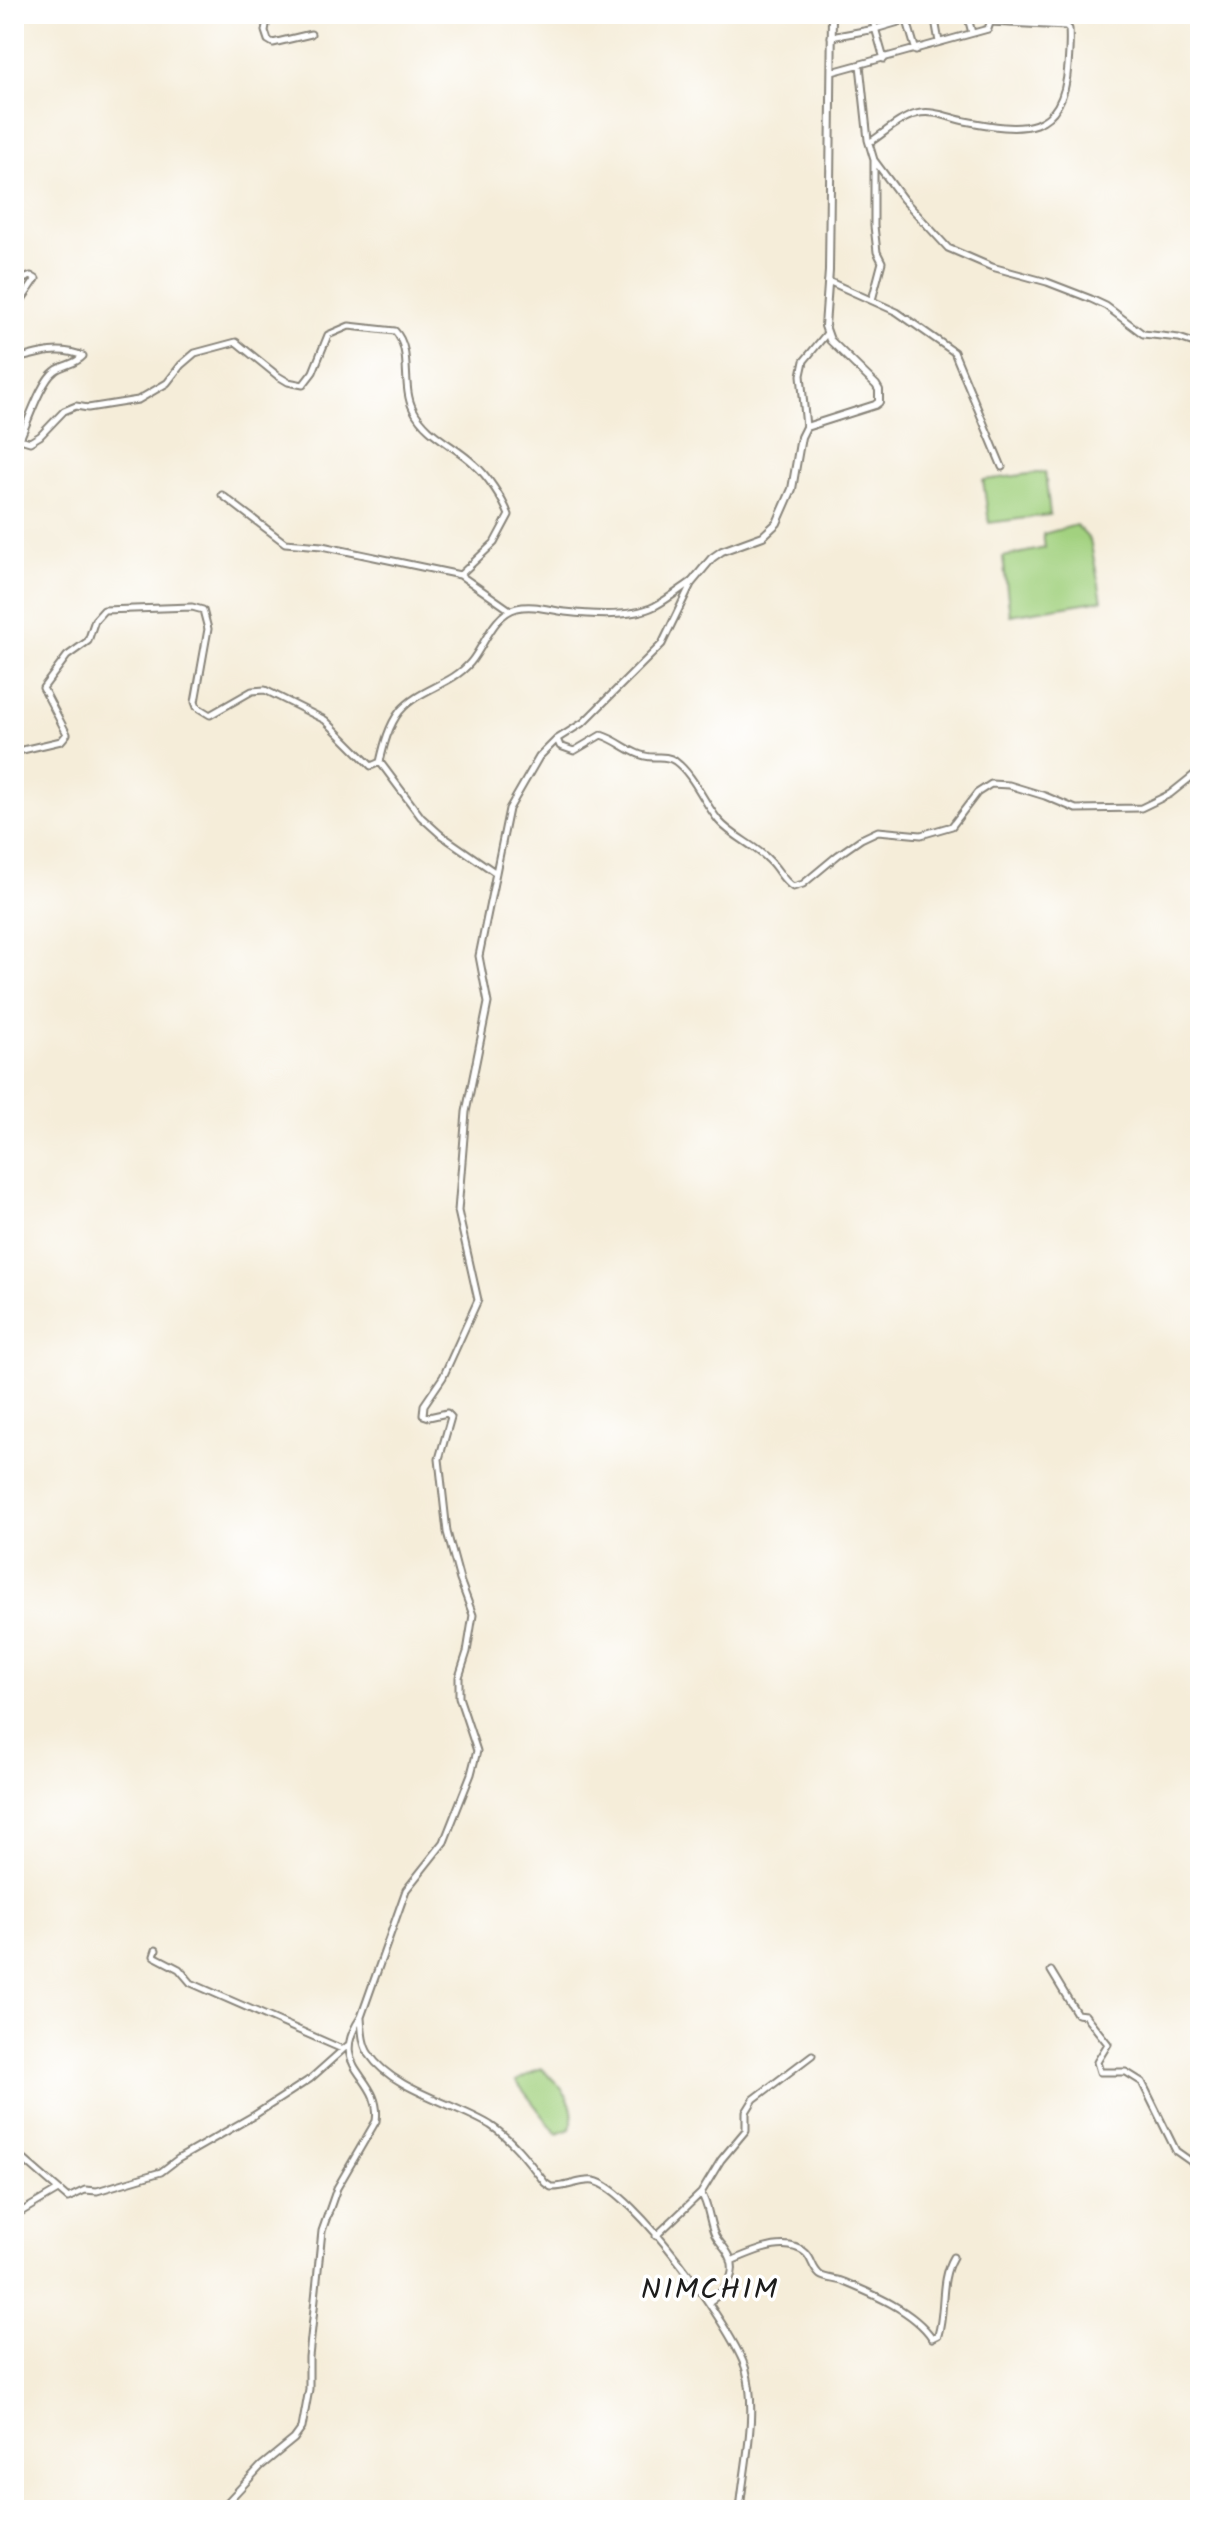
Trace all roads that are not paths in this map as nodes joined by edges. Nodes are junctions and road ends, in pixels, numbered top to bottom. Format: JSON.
{"nodes":[{"id":1,"x":268,"y":14,"type":"edge"},
{"id":2,"x":700,"y":14,"type":"edge"},
{"id":3,"x":832,"y":14,"type":"edge"},
{"id":4,"x":871,"y":14,"type":"edge"},
{"id":5,"x":926,"y":14,"type":"edge"},
{"id":6,"x":934,"y":14,"type":"edge"},
{"id":7,"x":967,"y":14,"type":"edge"},
{"id":8,"x":993,"y":14,"type":"edge"},
{"id":9,"x":1023,"y":14,"type":"edge"},
{"id":10,"x":691,"y":17,"type":"dead end"},
{"id":11,"x":906,"y":17,"type":"edge"},
{"id":12,"x":990,"y":22,"type":"junction"},
{"id":13,"x":1024,"y":24,"type":"junction"},
{"id":14,"x":875,"y":29,"type":"junction"},
{"id":15,"x":972,"y":33,"type":"junction"},
{"id":16,"x":311,"y":34,"type":"dead end"},
{"id":17,"x":831,"y":37,"type":"junction"},
{"id":18,"x":939,"y":42,"type":"junction"},
{"id":19,"x":916,"y":51,"type":"junction"},
{"id":20,"x":884,"y":59,"type":"junction"},
{"id":21,"x":860,"y":65,"type":"junction"},
{"id":22,"x":832,"y":72,"type":"junction"},
{"id":23,"x":868,"y":143,"type":"junction"},
{"id":24,"x":874,"y":160,"type":"junction"},
{"id":25,"x":828,"y":281,"type":"junction"},
{"id":26,"x":14,"y":283,"type":"edge"},
{"id":27,"x":872,"y":301,"type":"junction"},
{"id":28,"x":14,"y":311,"type":"edge"},
{"id":29,"x":827,"y":333,"type":"junction"},
{"id":30,"x":1200,"y":345,"type":"edge"},
{"id":31,"x":14,"y":360,"type":"edge"},
{"id":32,"x":806,"y":427,"type":"junction"},
{"id":33,"x":1002,"y":467,"type":"dead end"},
{"id":34,"x":222,"y":495,"type":"dead end"},
{"id":35,"x":460,"y":575,"type":"junction"},
{"id":36,"x":692,"y":582,"type":"junction"},
{"id":37,"x":510,"y":610,"type":"junction"},
{"id":38,"x":557,"y":739,"type":"junction"},
{"id":39,"x":14,"y":752,"type":"edge"},
{"id":40,"x":380,"y":762,"type":"junction"},
{"id":41,"x":1200,"y":770,"type":"edge"},
{"id":42,"x":496,"y":873,"type":"junction"},
{"id":43,"x":156,"y":1950,"type":"dead end"},
{"id":44,"x":1051,"y":1971,"type":"dead end"},
{"id":45,"x":361,"y":2017,"type":"junction"},
{"id":46,"x":345,"y":2048,"type":"junction"},
{"id":47,"x":812,"y":2055,"type":"dead end"},
{"id":48,"x":14,"y":2151,"type":"edge"},
{"id":49,"x":1200,"y":2168,"type":"edge"},
{"id":50,"x":58,"y":2190,"type":"junction"},
{"id":51,"x":701,"y":2193,"type":"junction"},
{"id":52,"x":14,"y":2216,"type":"edge"},
{"id":53,"x":656,"y":2236,"type":"junction"},
{"id":54,"x":953,"y":2257,"type":"dead end"},
{"id":55,"x":731,"y":2261,"type":"junction"},
{"id":56,"x":709,"y":2302,"type":"junction"},
{"id":57,"x":220,"y":2510,"type":"edge"},
{"id":58,"x":740,"y":2510,"type":"edge"}],
"edges":[{"from":1,"to":16,"type":"street"},
{"from":2,"to":10,"type":"street"},
{"from":3,"to":17,"type":"street"},
{"from":4,"to":14,"type":"street"},
{"from":5,"to":11,"type":"street"},
{"from":6,"to":18,"type":"street"},
{"from":7,"to":15,"type":"street"},
{"from":8,"to":12,"type":"street"},
{"from":9,"to":13,"type":"street"},
{"from":11,"to":14,"type":"street"},
{"from":11,"to":19,"type":"street"},
{"from":12,"to":13,"type":"street"},
{"from":12,"to":15,"type":"street"},
{"from":13,"to":23,"type":"street"},
{"from":14,"to":17,"type":"street"},
{"from":14,"to":20,"type":"street"},
{"from":15,"to":18,"type":"street"},
{"from":17,"to":22,"type":"street"},
{"from":18,"to":19,"type":"street"},
{"from":19,"to":20,"type":"street"},
{"from":20,"to":21,"type":"street"},
{"from":21,"to":22,"type":"street"},
{"from":21,"to":23,"type":"street"},
{"from":22,"to":25,"type":"street"},
{"from":23,"to":24,"type":"street"},
{"from":24,"to":27,"type":"street"},
{"from":24,"to":30,"type":"street"},
{"from":25,"to":27,"type":"street"},
{"from":25,"to":29,"type":"street"},
{"from":26,"to":28,"type":"street"},
{"from":27,"to":33,"type":"street"},
{"from":29,"to":32,"type":"street"},
{"from":29,"to":32,"type":"street"},
{"from":31,"to":35,"type":"street"},
{"from":32,"to":36,"type":"street"},
{"from":34,"to":35,"type":"street"},
{"from":35,"to":37,"type":"street"},
{"from":36,"to":37,"type":"street"},
{"from":36,"to":38,"type":"street"},
{"from":37,"to":40,"type":"street"},
{"from":38,"to":41,"type":"street"},
{"from":38,"to":42,"type":"street"},
{"from":39,"to":40,"type":"street"},
{"from":40,"to":42,"type":"street"},
{"from":42,"to":45,"type":"street"},
{"from":43,"to":46,"type":"street"},
{"from":44,"to":49,"type":"street"},
{"from":45,"to":46,"type":"street"},
{"from":45,"to":53,"type":"street"},
{"from":46,"to":50,"type":"street"},
{"from":46,"to":57,"type":"street"},
{"from":47,"to":51,"type":"street"},
{"from":48,"to":50,"type":"street"},
{"from":50,"to":52,"type":"street"},
{"from":51,"to":53,"type":"street"},
{"from":51,"to":55,"type":"street"},
{"from":53,"to":56,"type":"street"},
{"from":54,"to":55,"type":"street"},
{"from":55,"to":56,"type":"street"},
{"from":56,"to":58,"type":"street"}]}
